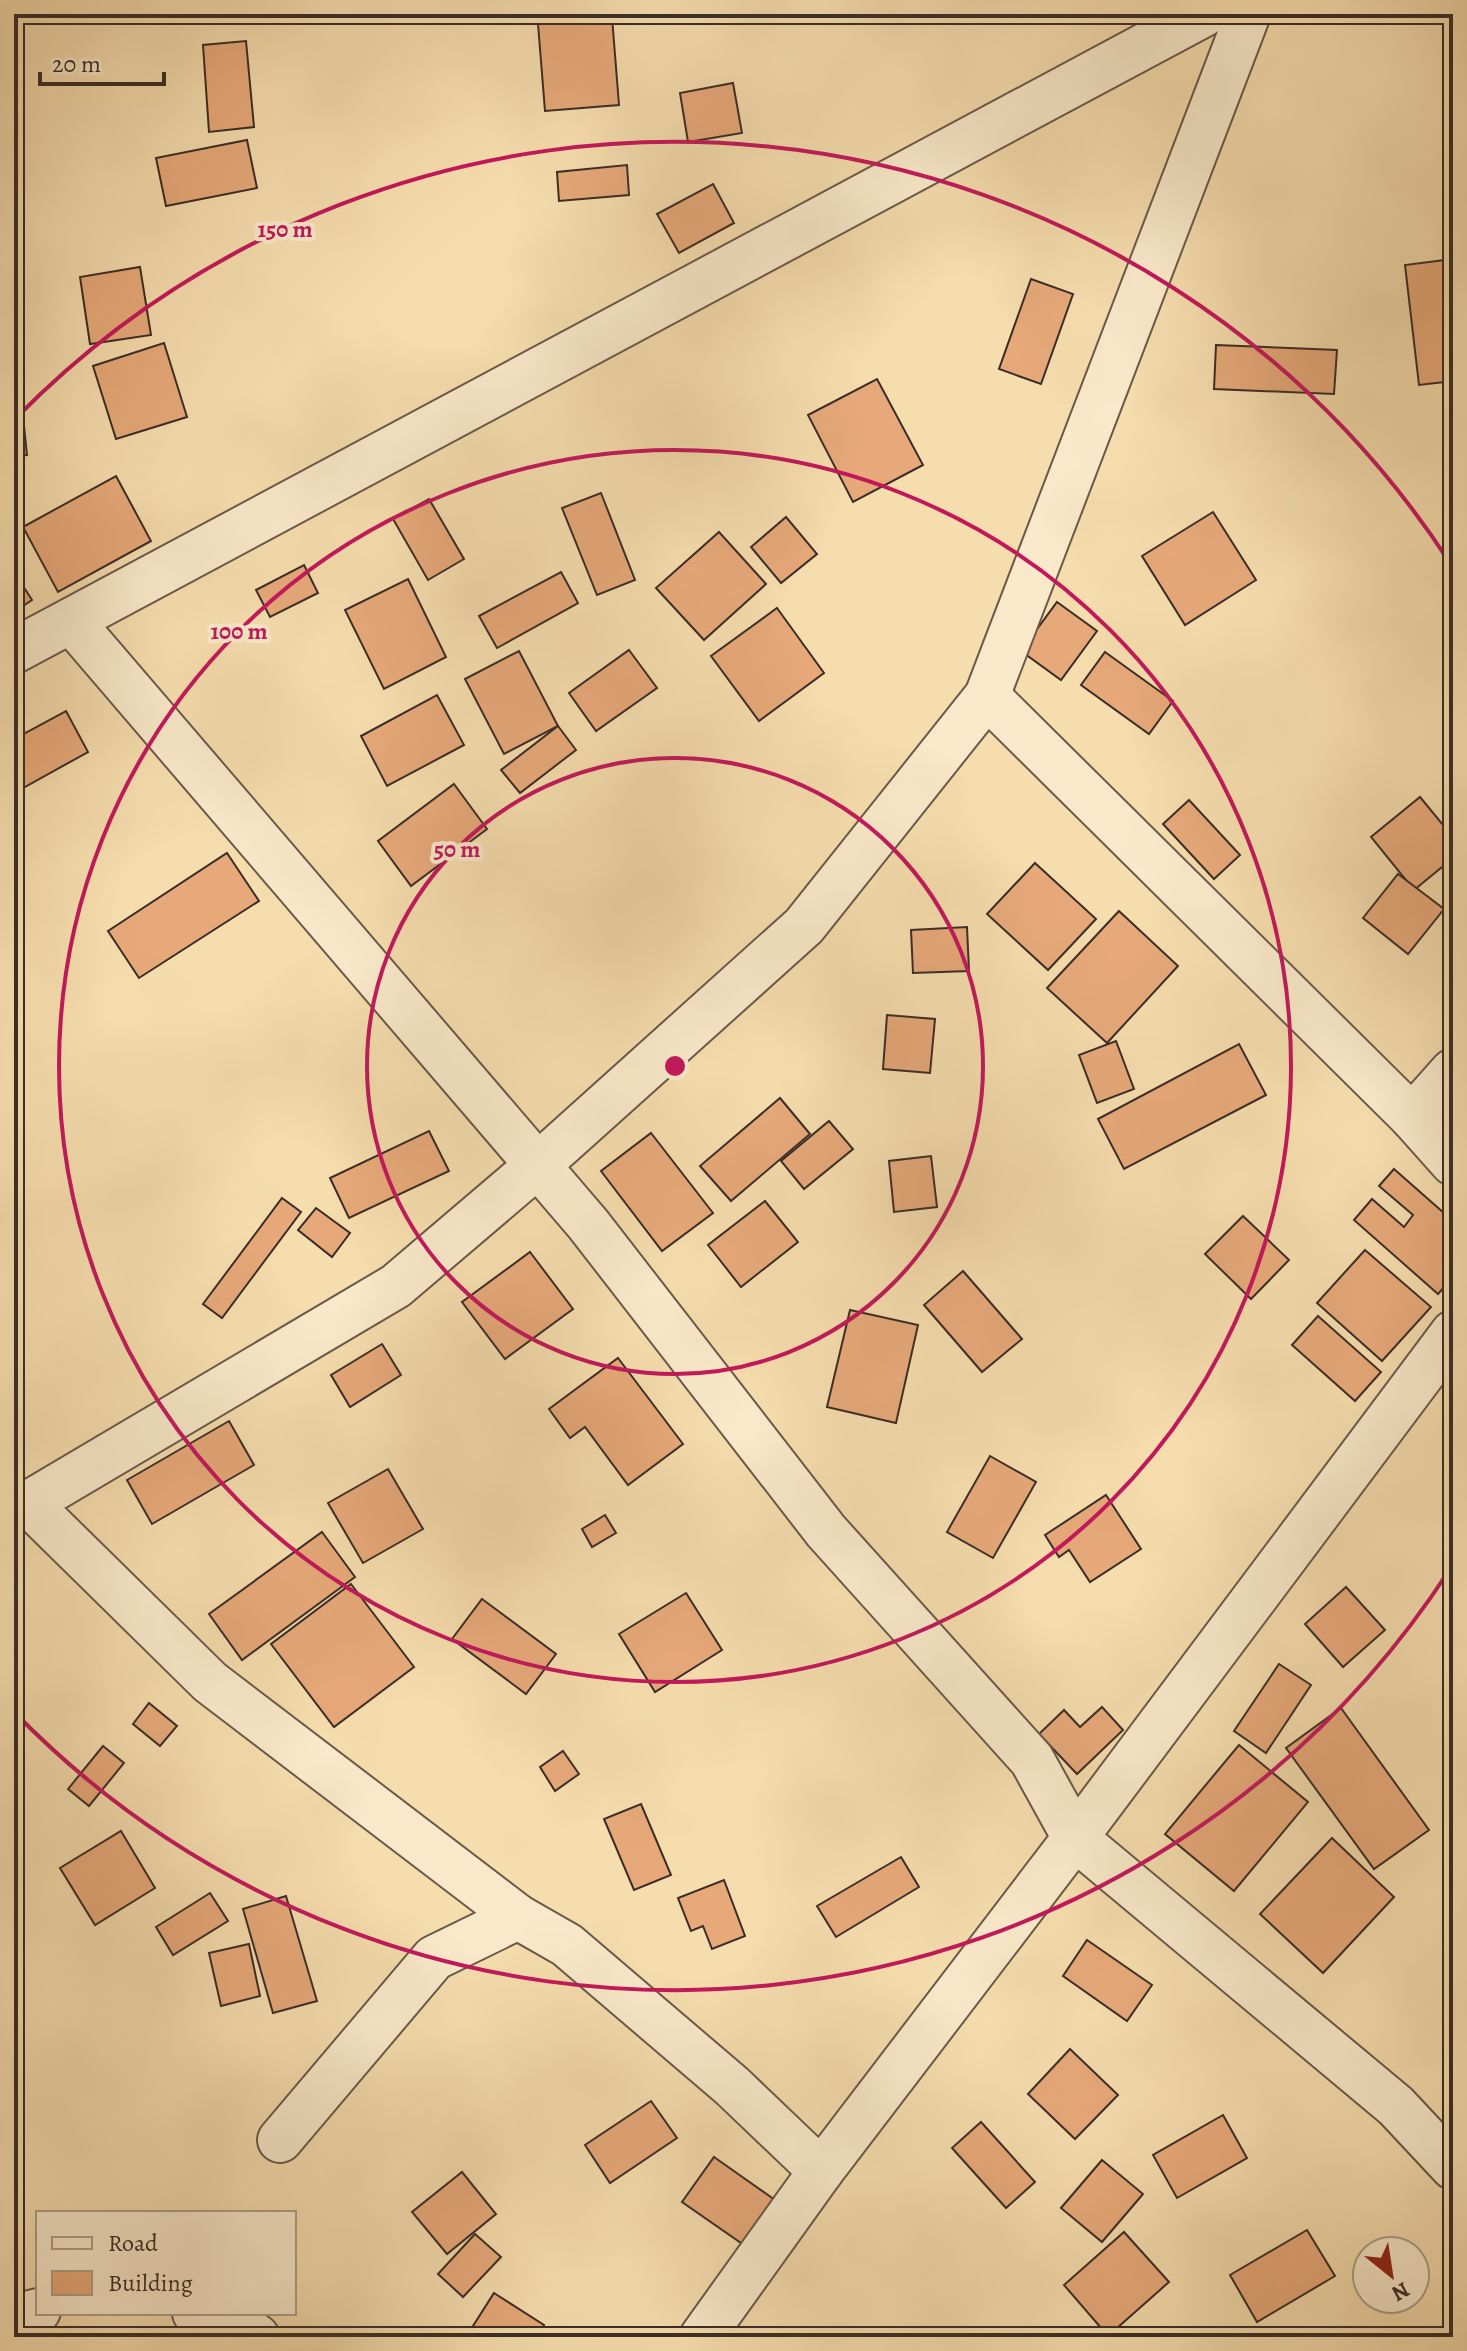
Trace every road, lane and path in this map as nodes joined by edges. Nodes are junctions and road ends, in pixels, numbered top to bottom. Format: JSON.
{"nodes":[{"id":1,"x":1204,"y":14,"type":"edge"},
{"id":2,"x":1248,"y":14,"type":"edge"},
{"id":3,"x":72,"y":622,"type":"junction"},
{"id":4,"x":14,"y":651,"type":"edge"},
{"id":5,"x":987,"y":696,"type":"junction"},
{"id":6,"x":1453,"y":1071,"type":"edge"},
{"id":7,"x":1412,"y":1117,"type":"junction"},
{"id":8,"x":1453,"y":1163,"type":"edge"},
{"id":9,"x":538,"y":1165,"type":"junction"},
{"id":10,"x":1453,"y":1333,"type":"edge"},
{"id":11,"x":21,"y":1508,"type":"edge"},
{"id":12,"x":1075,"y":1838,"type":"junction"},
{"id":13,"x":518,"y":1917,"type":"junction"},
{"id":14,"x":280,"y":2140,"type":"dead end"},
{"id":15,"x":1453,"y":2167,"type":"edge"},
{"id":16,"x":821,"y":2171,"type":"junction"},
{"id":17,"x":36,"y":2312,"type":"edge"},
{"id":18,"x":206,"y":2315,"type":"edge"},
{"id":19,"x":14,"y":2317,"type":"edge"},
{"id":20,"x":257,"y":2337,"type":"edge"},
{"id":21,"x":702,"y":2337,"type":"edge"}],
"edges":[{"from":1,"to":3,"type":"street"},
{"from":2,"to":5,"type":"street"},
{"from":3,"to":4,"type":"street"},
{"from":3,"to":9,"type":"street"},
{"from":5,"to":7,"type":"street"},
{"from":5,"to":9,"type":"street"},
{"from":6,"to":7,"type":"street"},
{"from":7,"to":8,"type":"street"},
{"from":9,"to":11,"type":"street"},
{"from":9,"to":12,"type":"street"},
{"from":10,"to":12,"type":"street"},
{"from":11,"to":13,"type":"street"},
{"from":12,"to":15,"type":"street"},
{"from":12,"to":16,"type":"street"},
{"from":13,"to":14,"type":"street"},
{"from":13,"to":16,"type":"street"},
{"from":16,"to":21,"type":"street"},
{"from":17,"to":19,"type":"street"},
{"from":18,"to":20,"type":"street"}]}
